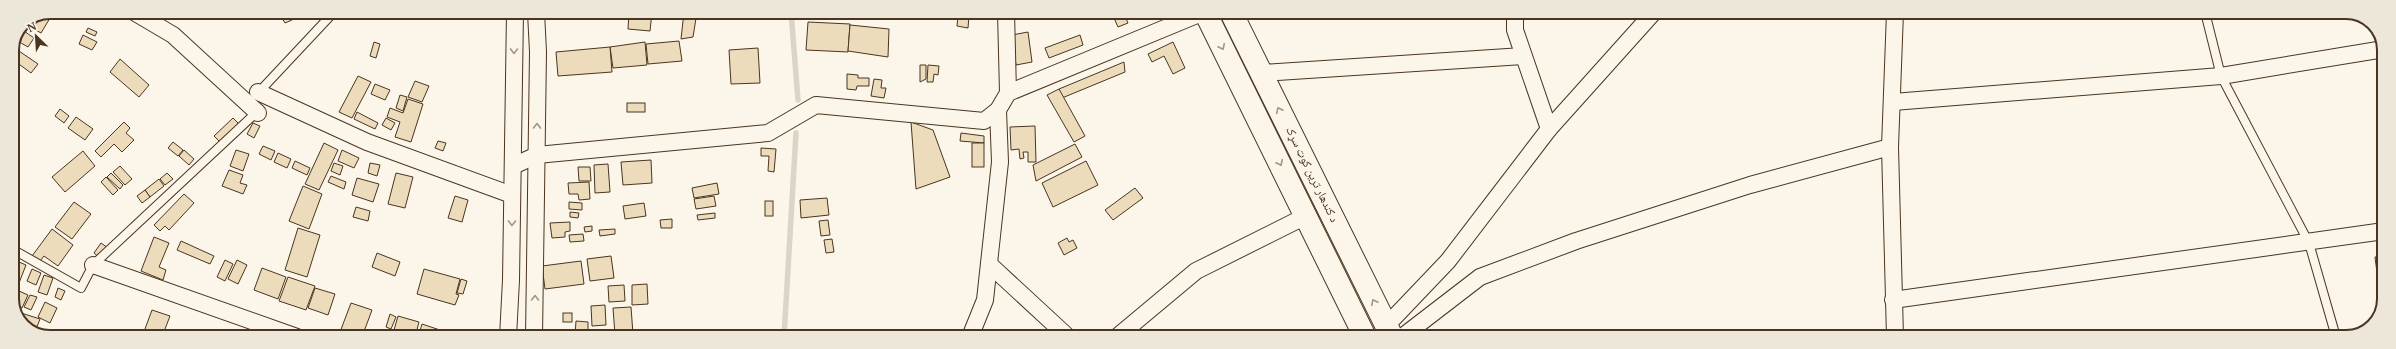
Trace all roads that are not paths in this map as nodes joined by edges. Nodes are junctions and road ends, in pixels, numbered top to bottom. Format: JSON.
{"nodes":[{"id":1,"x":146,"y":19,"type":"edge"},
{"id":2,"x":327,"y":19,"type":"edge"},
{"id":3,"x":514,"y":19,"type":"edge"},
{"id":4,"x":536,"y":19,"type":"edge"},
{"id":5,"x":1006,"y":19,"type":"edge"},
{"id":6,"x":1188,"y":19,"type":"edge"},
{"id":7,"x":1208,"y":19,"type":"edge"},
{"id":8,"x":1234,"y":19,"type":"edge"},
{"id":9,"x":1515,"y":19,"type":"edge"},
{"id":10,"x":1648,"y":19,"type":"edge"},
{"id":11,"x":1896,"y":19,"type":"edge"},
{"id":12,"x":2207,"y":19,"type":"edge"},
{"id":13,"x":2377,"y":50,"type":"edge"},
{"id":14,"x":1523,"y":56,"type":"junction"},
{"id":15,"x":1261,"y":73,"type":"junction"},
{"id":16,"x":2221,"y":76,"type":"junction"},
{"id":17,"x":258,"y":92,"type":"junction"},
{"id":18,"x":1008,"y":93,"type":"junction"},
{"id":19,"x":1893,"y":102,"type":"junction"},
{"id":20,"x":998,"y":110,"type":"junction"},
{"id":21,"x":258,"y":113,"type":"junction"},
{"id":22,"x":1549,"y":129,"type":"junction"},
{"id":23,"x":1890,"y":147,"type":"junction"},
{"id":24,"x":537,"y":156,"type":"junction"},
{"id":25,"x":513,"y":166,"type":"junction"},
{"id":26,"x":512,"y":195,"type":"junction"},
{"id":27,"x":1306,"y":216,"type":"junction"},
{"id":28,"x":2377,"y":232,"type":"edge"},
{"id":29,"x":2309,"y":243,"type":"junction"},
{"id":30,"x":19,"y":253,"type":"edge"},
{"id":31,"x":988,"y":264,"type":"junction"},
{"id":32,"x":93,"y":265,"type":"junction"},
{"id":33,"x":1892,"y":300,"type":"junction"},
{"id":34,"x":277,"y":330,"type":"edge"},
{"id":35,"x":508,"y":330,"type":"edge"},
{"id":36,"x":534,"y":330,"type":"edge"},
{"id":37,"x":973,"y":330,"type":"edge"},
{"id":38,"x":1060,"y":330,"type":"edge"},
{"id":39,"x":1126,"y":330,"type":"edge"},
{"id":40,"x":1362,"y":330,"type":"edge"},
{"id":41,"x":1391,"y":330,"type":"edge"},
{"id":42,"x":1395,"y":330,"type":"edge"},
{"id":43,"x":1398,"y":330,"type":"edge"},
{"id":44,"x":1894,"y":330,"type":"edge"},
{"id":45,"x":2334,"y":330,"type":"edge"}],
"edges":[{"from":1,"to":21,"type":"street"},
{"from":2,"to":17,"type":"lane"},
{"from":3,"to":25,"type":"street","one_way":true},
{"from":24,"to":4,"type":"street","one_way":true},
{"from":5,"to":18,"type":"street"},
{"from":6,"to":18,"type":"street"},
{"from":7,"to":27,"type":"main road","name":"د کندهار ترين کوټ سړک","one_way":true},
{"from":8,"to":15,"type":"main road","name":"د کندهار ترين کوټ سړک"},
{"from":9,"to":14,"type":"street"},
{"from":10,"to":22,"type":"street"},
{"from":11,"to":19,"type":"street"},
{"from":12,"to":16,"type":"lane"},
{"from":13,"to":16,"type":"street"},
{"from":14,"to":15,"type":"street"},
{"from":14,"to":22,"type":"street"},
{"from":41,"to":15,"type":"main road","name":"د کندهار ترين کوټ سړک","one_way":true},
{"from":16,"to":19,"type":"street"},
{"from":16,"to":29,"type":"lane"},
{"from":17,"to":21,"type":"lane"},
{"from":17,"to":26,"type":"street"},
{"from":18,"to":20,"type":"street"},
{"from":19,"to":23,"type":"street"},
{"from":20,"to":24,"type":"street"},
{"from":20,"to":31,"type":"street"},
{"from":21,"to":32,"type":"lane"},
{"from":22,"to":42,"type":"street"},
{"from":23,"to":33,"type":"street"},
{"from":23,"to":43,"type":"street"},
{"from":24,"to":25,"type":"street"},
{"from":36,"to":24,"type":"street","one_way":true},
{"from":25,"to":26,"type":"street"},
{"from":26,"to":35,"type":"street","one_way":true},
{"from":27,"to":39,"type":"street"},
{"from":27,"to":40,"type":"main road","name":"د کندهار ترين کوټ سړک"},
{"from":28,"to":29,"type":"street"},
{"from":29,"to":33,"type":"street"},
{"from":29,"to":45,"type":"lane"},
{"from":30,"to":32,"type":"lane"},
{"from":31,"to":37,"type":"street"},
{"from":31,"to":38,"type":"street"},
{"from":32,"to":34,"type":"street"},
{"from":33,"to":44,"type":"street"}]}
